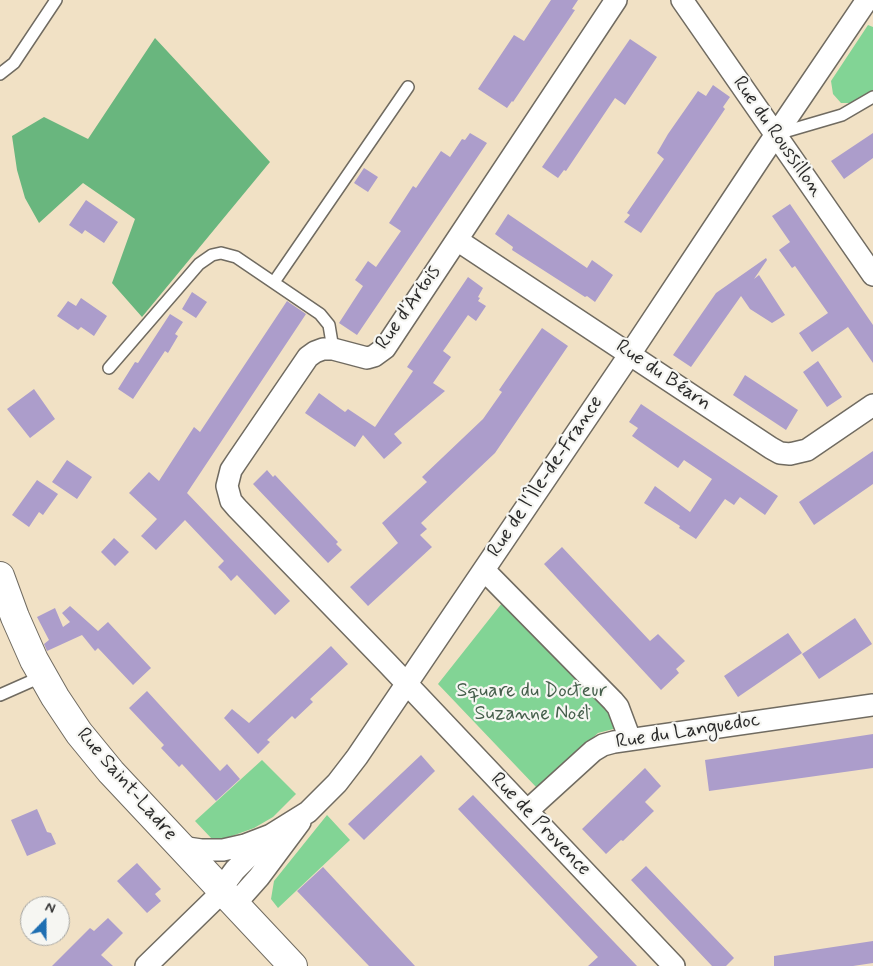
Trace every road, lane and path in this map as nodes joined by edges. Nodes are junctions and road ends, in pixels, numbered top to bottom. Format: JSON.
{"nodes":[{"id":1,"x":56,"y":0,"type":"edge"},
{"id":2,"x":616,"y":0,"type":"edge"},
{"id":3,"x":682,"y":0,"type":"edge"},
{"id":4,"x":867,"y":0,"type":"edge"},
{"id":5,"x":0,"y":74,"type":"edge"},
{"id":6,"x":408,"y":87,"type":"dead end"},
{"id":7,"x":873,"y":97,"type":"edge"},
{"id":8,"x":775,"y":135,"type":"junction"},
{"id":9,"x":457,"y":240,"type":"junction"},
{"id":10,"x":873,"y":275,"type":"edge"},
{"id":11,"x":274,"y":282,"type":"junction"},
{"id":12,"x":332,"y":349,"type":"junction"},
{"id":13,"x":630,"y":354,"type":"junction"},
{"id":14,"x":109,"y":368,"type":"dead end"},
{"id":15,"x":873,"y":405,"type":"edge"},
{"id":16,"x":484,"y":570,"type":"junction"},
{"id":17,"x":0,"y":576,"type":"edge"},
{"id":18,"x":43,"y":676,"type":"junction"},
{"id":19,"x":406,"y":683,"type":"junction"},
{"id":20,"x":0,"y":695,"type":"edge"},
{"id":21,"x":873,"y":705,"type":"edge"},
{"id":22,"x":630,"y":739,"type":"junction"},
{"id":23,"x":527,"y":811,"type":"junction"},
{"id":24,"x":308,"y":812,"type":"junction"},
{"id":25,"x":271,"y":834,"type":"junction"},
{"id":26,"x":181,"y":848,"type":"junction"},
{"id":27,"x":229,"y":898,"type":"junction"},
{"id":28,"x":146,"y":966,"type":"edge"},
{"id":29,"x":293,"y":966,"type":"edge"},
{"id":30,"x":674,"y":966,"type":"edge"}],
"edges":[{"from":1,"to":5,"type":"lane"},
{"from":2,"to":9,"type":"street","name":"Rue d'Artois"},
{"from":3,"to":8,"type":"street","name":"Rue du Roussillon"},
{"from":4,"to":8,"type":"street","name":"Rue de l'Île-de-France"},
{"from":6,"to":11,"type":"lane"},
{"from":7,"to":8,"type":"lane"},
{"from":8,"to":10,"type":"street","name":"Rue du Roussillon"},
{"from":8,"to":13,"type":"street","name":"Rue de l'Île-de-France"},
{"from":9,"to":12,"type":"street","name":"Rue d'Artois"},
{"from":9,"to":13,"type":"street","name":"Rue du Béarn"},
{"from":11,"to":12,"type":"lane"},
{"from":11,"to":14,"type":"lane"},
{"from":12,"to":19,"type":"street"},
{"from":13,"to":15,"type":"street","name":"Rue du Béarn"},
{"from":13,"to":16,"type":"street","name":"Rue de l'Île-de-France"},
{"from":16,"to":19,"type":"street","name":"Rue de l'Île-de-France"},
{"from":16,"to":22,"type":"street"},
{"from":17,"to":18,"type":"street","name":"Rue Saint-Ladre"},
{"from":18,"to":20,"type":"lane"},
{"from":18,"to":26,"type":"street","name":"Rue Saint-Ladre"},
{"from":19,"to":23,"type":"street","name":"Rue de Provence"},
{"from":19,"to":24,"type":"street","name":"Rue de l'Île-de-France"},
{"from":21,"to":22,"type":"street","name":"Rue du Languedoc"},
{"from":22,"to":23,"type":"street","name":"Rue du Languedoc"},
{"from":23,"to":30,"type":"street","name":"Rue de Provence"},
{"from":24,"to":25,"type":"street","name":"Rue de l'Île-de-France"},
{"from":24,"to":27,"type":"street","name":"Rue de l'Île-de-France"},
{"from":25,"to":26,"type":"street","name":"Rue de l'Île-de-France"},
{"from":25,"to":27,"type":"street","name":"Rue de l'Île-de-France"},
{"from":26,"to":27,"type":"street","name":"Rue Saint-Ladre"},
{"from":27,"to":28,"type":"street"},
{"from":27,"to":29,"type":"street","name":"Rue Saint-Ladre"}]}
